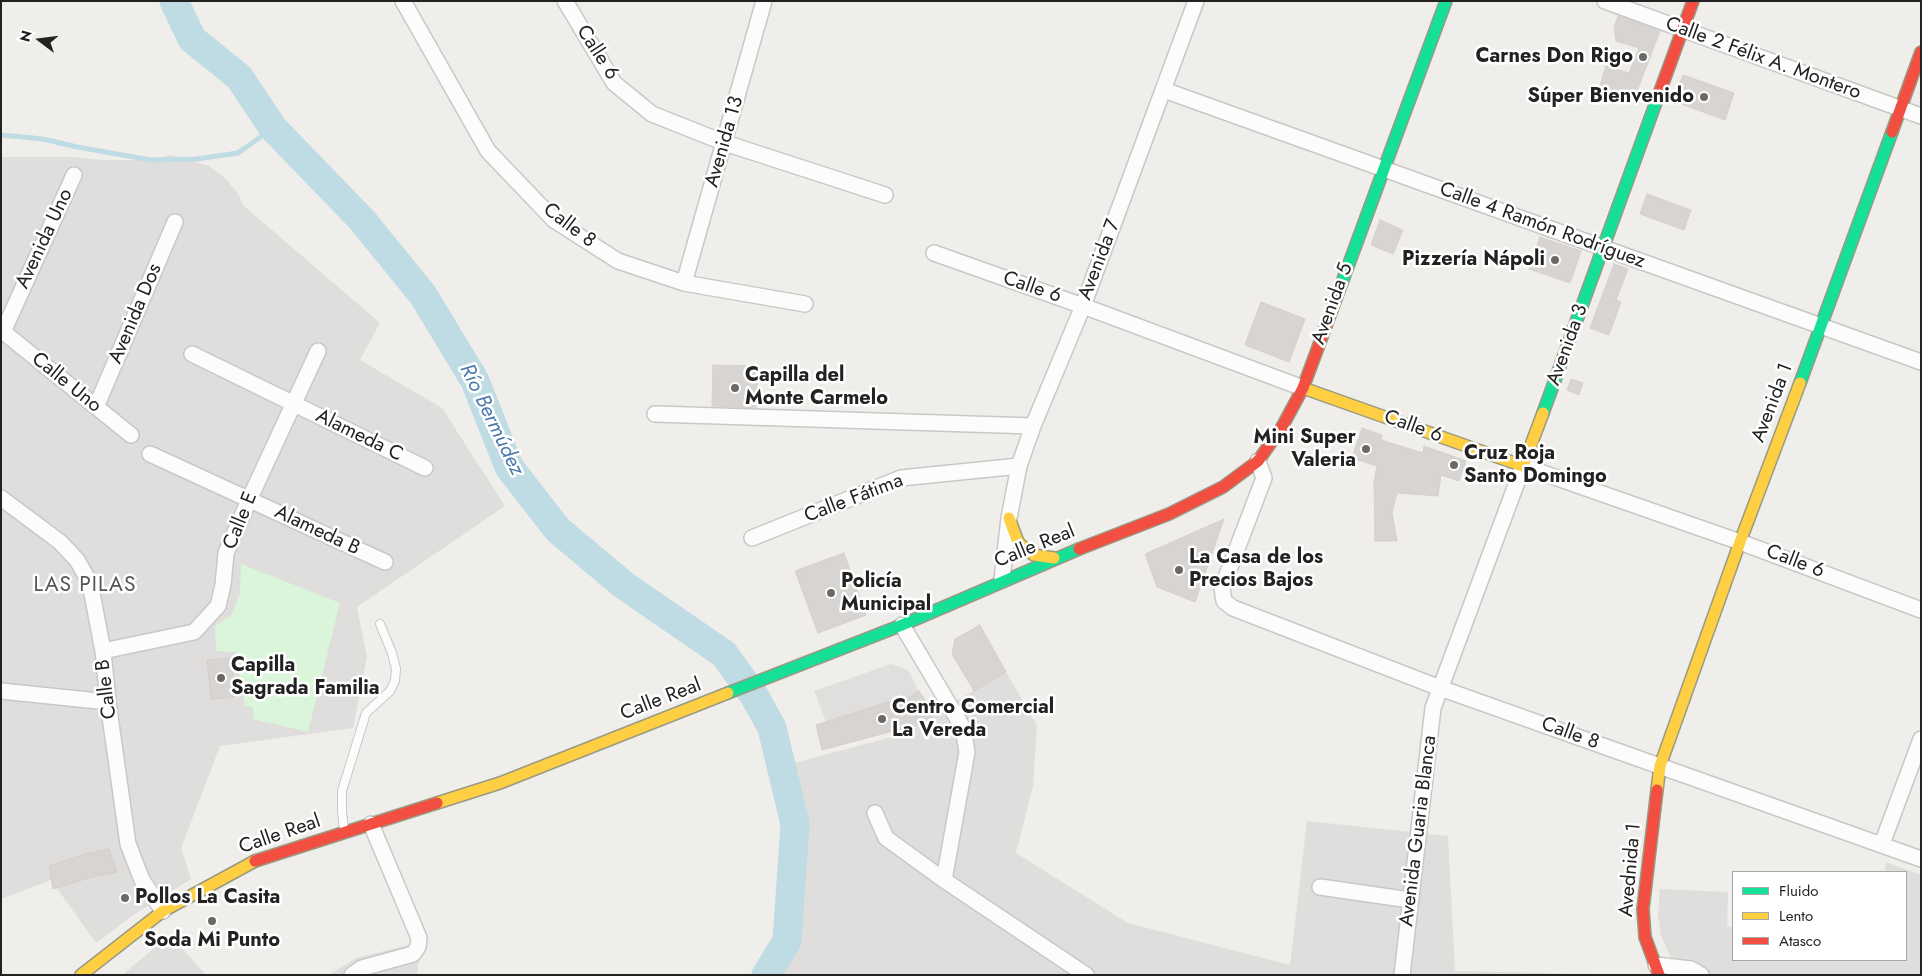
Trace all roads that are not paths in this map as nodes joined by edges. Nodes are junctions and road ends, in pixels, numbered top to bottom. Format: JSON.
{"nodes":[{"id":1,"x":403,"y":1,"type":"edge"},
{"id":2,"x":565,"y":1,"type":"edge"},
{"id":3,"x":764,"y":1,"type":"edge"},
{"id":4,"x":1196,"y":1,"type":"edge"},
{"id":5,"x":1446,"y":1,"type":"edge"},
{"id":6,"x":1605,"y":1,"type":"edge"},
{"id":7,"x":1692,"y":1,"type":"edge"},
{"id":8,"x":1682,"y":29,"type":"junction"},
{"id":9,"x":1921,"y":52,"type":"edge"},
{"id":10,"x":1164,"y":90,"type":"junction"},
{"id":11,"x":1900,"y":108,"type":"junction"},
{"id":12,"x":1921,"y":116,"type":"edge"},
{"id":13,"x":725,"y":143,"type":"junction"},
{"id":14,"x":1383,"y":168,"type":"junction"},
{"id":15,"x":74,"y":175,"type":"dead end"},
{"id":16,"x":885,"y":195,"type":"dead end"},
{"id":17,"x":175,"y":222,"type":"dead end"},
{"id":18,"x":1604,"y":249,"type":"junction"},
{"id":19,"x":934,"y":253,"type":"dead end"},
{"id":20,"x":684,"y":283,"type":"junction"},
{"id":21,"x":805,"y":304,"type":"dead end"},
{"id":22,"x":1083,"y":306,"type":"junction"},
{"id":23,"x":1822,"y":326,"type":"junction"},
{"id":24,"x":2,"y":331,"type":"edge"},
{"id":25,"x":318,"y":351,"type":"dead end"},
{"id":26,"x":192,"y":354,"type":"dead end"},
{"id":27,"x":1921,"y":362,"type":"edge"},
{"id":28,"x":1303,"y":388,"type":"junction"},
{"id":29,"x":293,"y":405,"type":"junction"},
{"id":30,"x":96,"y":407,"type":"junction"},
{"id":31,"x":655,"y":414,"type":"dead end"},
{"id":32,"x":1033,"y":426,"type":"junction"},
{"id":33,"x":131,"y":435,"type":"dead end"},
{"id":34,"x":150,"y":454,"type":"dead end"},
{"id":35,"x":1258,"y":461,"type":"junction"},
{"id":36,"x":1019,"y":466,"type":"junction"},
{"id":37,"x":1523,"y":466,"type":"junction"},
{"id":38,"x":425,"y":468,"type":"dead end"},
{"id":39,"x":249,"y":500,"type":"junction"},
{"id":40,"x":2,"y":501,"type":"edge"},
{"id":41,"x":1009,"y":518,"type":"junction"},
{"id":42,"x":752,"y":538,"type":"dead end"},
{"id":43,"x":1740,"y":542,"type":"junction"},
{"id":44,"x":1054,"y":558,"type":"junction"},
{"id":45,"x":385,"y":562,"type":"dead end"},
{"id":46,"x":1002,"y":580,"type":"junction"},
{"id":47,"x":1921,"y":610,"type":"edge"},
{"id":48,"x":380,"y":624,"type":"dead end"},
{"id":49,"x":902,"y":625,"type":"junction"},
{"id":50,"x":102,"y":651,"type":"junction"},
{"id":51,"x":1440,"y":688,"type":"junction"},
{"id":52,"x":1,"y":691,"type":"edge"},
{"id":53,"x":108,"y":702,"type":"junction"},
{"id":54,"x":1921,"y":738,"type":"edge"},
{"id":55,"x":1660,"y":766,"type":"junction"},
{"id":56,"x":875,"y":813,"type":"dead end"},
{"id":57,"x":371,"y":824,"type":"junction"},
{"id":58,"x":344,"y":832,"type":"junction"},
{"id":59,"x":1882,"y":844,"type":"junction"},
{"id":60,"x":1921,"y":859,"type":"edge"},
{"id":61,"x":944,"y":880,"type":"junction"},
{"id":62,"x":1320,"y":887,"type":"dead end"},
{"id":63,"x":1410,"y":900,"type":"junction"},
{"id":64,"x":162,"y":911,"type":"junction"},
{"id":65,"x":1658,"y":970,"type":"edge"},
{"id":66,"x":81,"y":975,"type":"edge"},
{"id":67,"x":352,"y":975,"type":"edge"},
{"id":68,"x":1086,"y":975,"type":"edge"},
{"id":69,"x":1402,"y":975,"type":"edge"},
{"id":70,"x":1701,"y":975,"type":"edge"}],
"edges":[{"from":1,"to":20,"type":"street","name":"Calle 8"},
{"from":2,"to":13,"type":"street","name":"Calle 6"},
{"from":3,"to":13,"type":"street","name":"Avenida 13"},
{"from":4,"to":10,"type":"street","name":"Avenida 7"},
{"from":5,"to":14,"type":"main road","name":"Avenida 5"},
{"from":6,"to":8,"type":"street","name":"Calle 2 Félix A. Montero"},
{"from":7,"to":8,"type":"main road","name":"Avenida 3"},
{"from":8,"to":11,"type":"street","name":"Calle 2 Félix A. Montero"},
{"from":8,"to":18,"type":"main road","name":"Avenida 3"},
{"from":9,"to":11,"type":"main road","name":"Avenida 1"},
{"from":10,"to":14,"type":"street","name":"Calle 4 Ramón Rodríguez"},
{"from":10,"to":22,"type":"street","name":"Avenida 7"},
{"from":11,"to":12,"type":"street","name":"Calle 2 Félix A. Montero"},
{"from":11,"to":23,"type":"main road","name":"Avenida 1"},
{"from":13,"to":16,"type":"street","name":"Calle 6"},
{"from":13,"to":20,"type":"street","name":"Avenida 13"},
{"from":14,"to":18,"type":"street","name":"Calle 4 Ramón Rodríguez"},
{"from":14,"to":28,"type":"main road","name":"Avenida 5"},
{"from":15,"to":24,"type":"street","name":"Avenida Uno"},
{"from":17,"to":30,"type":"street","name":"Avenida Dos"},
{"from":18,"to":23,"type":"street","name":"Calle 4 Ramón Rodríguez"},
{"from":18,"to":37,"type":"main road","name":"Avenida 3"},
{"from":19,"to":22,"type":"street","name":"Calle 6"},
{"from":20,"to":21,"type":"street","name":"Calle 8"},
{"from":22,"to":28,"type":"street","name":"Calle 6"},
{"from":22,"to":32,"type":"street","name":"Avenida 7"},
{"from":23,"to":27,"type":"street","name":"Calle 4 Ramón Rodríguez"},
{"from":23,"to":43,"type":"main road","name":"Avenida 1"},
{"from":24,"to":30,"type":"street","name":"Calle Uno"},
{"from":25,"to":29,"type":"street","name":"Calle E"},
{"from":26,"to":29,"type":"street","name":"Alameda C"},
{"from":28,"to":35,"type":"main road","name":"Avenida 5"},
{"from":28,"to":37,"type":"main road","name":"Calle 6"},
{"from":29,"to":38,"type":"street","name":"Alameda C"},
{"from":29,"to":39,"type":"street","name":"Calle E"},
{"from":30,"to":33,"type":"street","name":"Calle Uno"},
{"from":31,"to":32,"type":"street"},
{"from":32,"to":36,"type":"street","name":"Avenida 7"},
{"from":34,"to":39,"type":"street","name":"Alameda B"},
{"from":35,"to":44,"type":"main road","name":"Calle Real"},
{"from":35,"to":51,"type":"street","name":"Calle 8"},
{"from":36,"to":41,"type":"street","name":"Avenida 7"},
{"from":36,"to":42,"type":"street","name":"Calle Fátima"},
{"from":37,"to":43,"type":"street","name":"Calle 6"},
{"from":37,"to":51,"type":"street","name":"Avenida 3"},
{"from":39,"to":45,"type":"street","name":"Alameda B"},
{"from":39,"to":50,"type":"street","name":"Calle E"},
{"from":40,"to":50,"type":"street","name":"Calle B"},
{"from":41,"to":44,"type":"main road"},
{"from":41,"to":46,"type":"street","name":"Avenida 7"},
{"from":43,"to":47,"type":"street","name":"Calle 6"},
{"from":43,"to":55,"type":"main road","name":"Avenida 1"},
{"from":44,"to":46,"type":"main road","name":"Calle Real"},
{"from":46,"to":49,"type":"main road","name":"Calle Real"},
{"from":48,"to":58,"type":"lane"},
{"from":49,"to":57,"type":"main road","name":"Calle Real"},
{"from":49,"to":61,"type":"street"},
{"from":50,"to":53,"type":"street","name":"Calle B"},
{"from":51,"to":55,"type":"street","name":"Calle 8"},
{"from":51,"to":63,"type":"street","name":"Avenida Guaria Blanca"},
{"from":52,"to":53,"type":"street"},
{"from":53,"to":64,"type":"street","name":"Calle B"},
{"from":54,"to":59,"type":"street"},
{"from":55,"to":59,"type":"street","name":"Calle 8"},
{"from":55,"to":65,"type":"main road","name":"Avednida 1"},
{"from":56,"to":61,"type":"street"},
{"from":57,"to":58,"type":"main road","name":"Calle Real"},
{"from":57,"to":67,"type":"street"},
{"from":58,"to":64,"type":"main road","name":"Calle Real"},
{"from":59,"to":60,"type":"street","name":"Calle 8"},
{"from":61,"to":68,"type":"street"},
{"from":62,"to":63,"type":"street"},
{"from":63,"to":69,"type":"street","name":"Avenida Guaria Blanca"},
{"from":64,"to":66,"type":"main road","name":"Calle Real"},
{"from":65,"to":70,"type":"street"}]}
